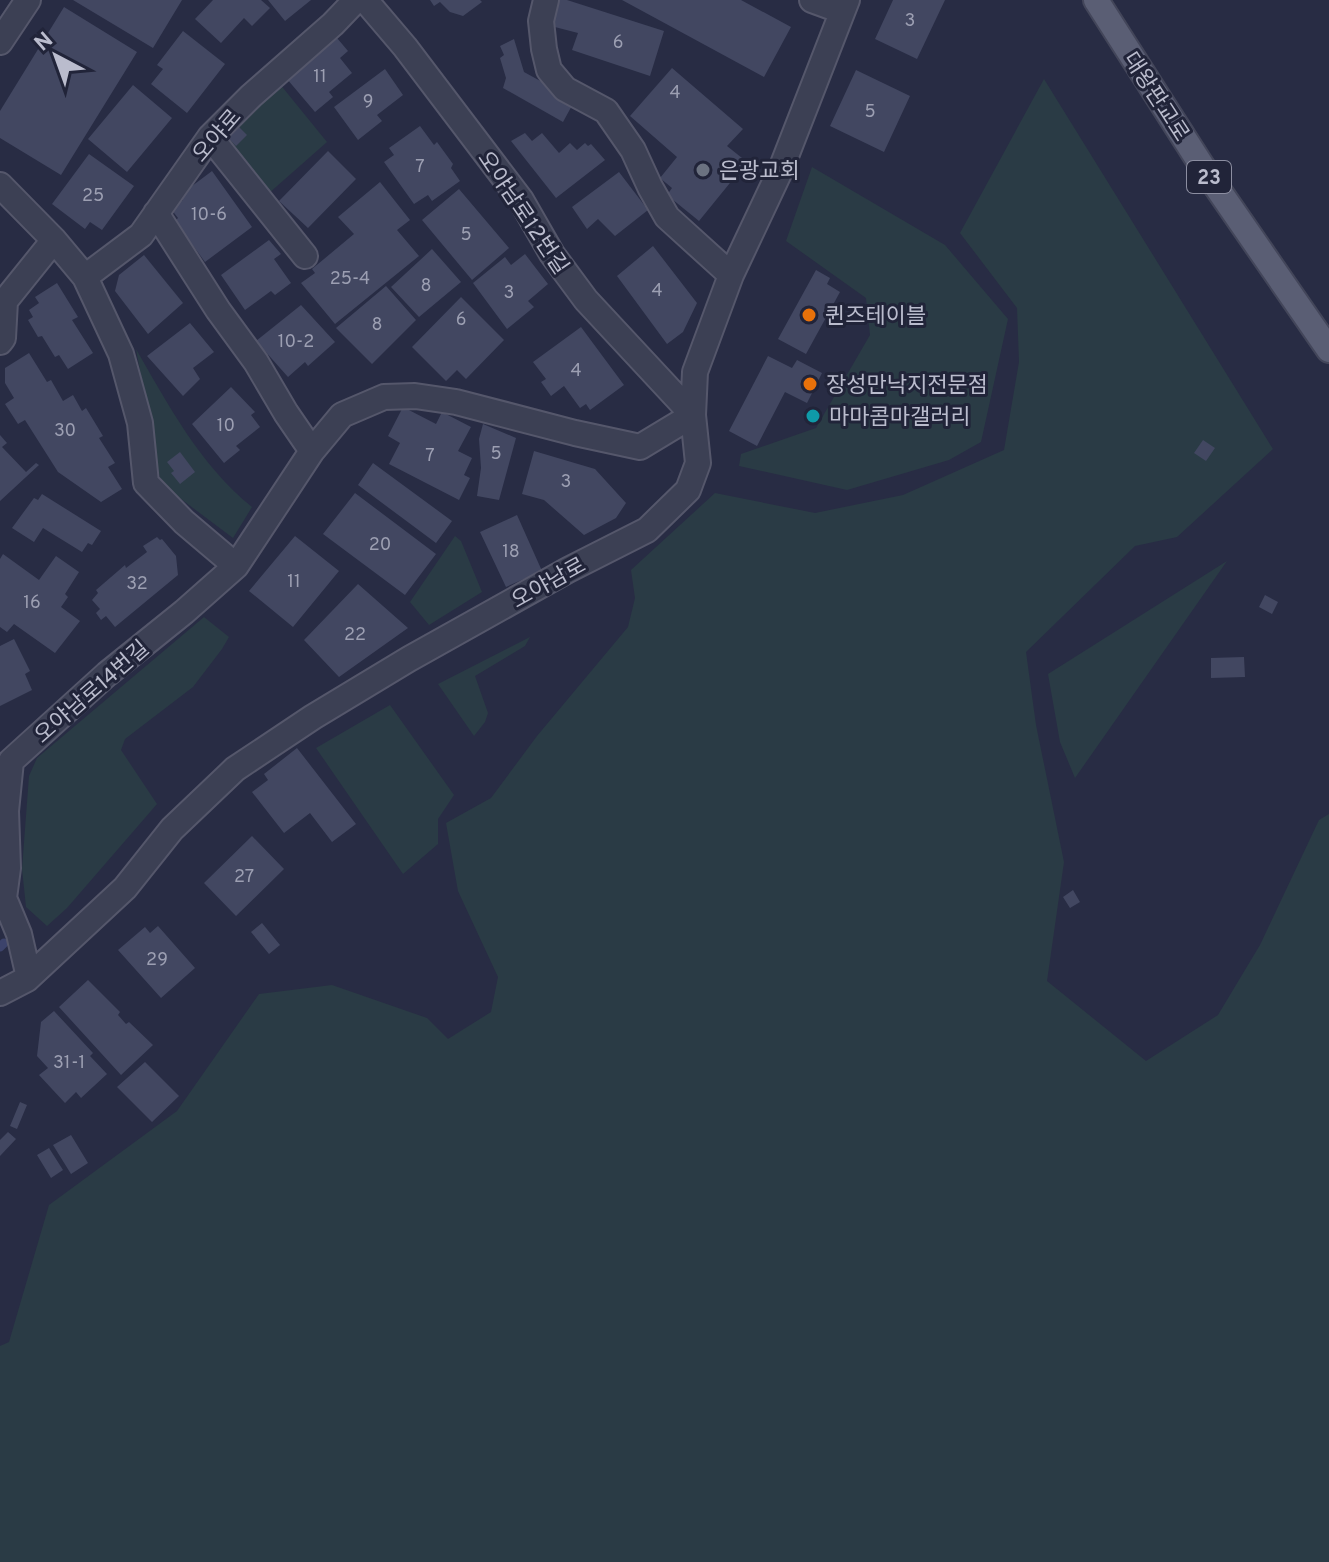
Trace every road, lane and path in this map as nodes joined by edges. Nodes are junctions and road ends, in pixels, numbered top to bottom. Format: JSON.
{"nodes":[{"id":1,"x":28,"y":0,"type":"edge"},
{"id":2,"x":356,"y":0,"type":"edge"},
{"id":3,"x":365,"y":0,"type":"edge"},
{"id":4,"x":546,"y":0,"type":"edge"},
{"id":5,"x":812,"y":0,"type":"edge"},
{"id":6,"x":1096,"y":0,"type":"edge"},
{"id":7,"x":844,"y":6,"type":"edge"},
{"id":8,"x":0,"y":42,"type":"edge"},
{"id":9,"x":210,"y":137,"type":"junction"},
{"id":10,"x":0,"y":185,"type":"edge"},
{"id":11,"x":156,"y":213,"type":"junction"},
{"id":12,"x":54,"y":240,"type":"junction"},
{"id":13,"x":305,"y":256,"type":"dead end"},
{"id":14,"x":731,"y":275,"type":"junction"},
{"id":15,"x":85,"y":277,"type":"junction"},
{"id":16,"x":0,"y":342,"type":"edge"},
{"id":17,"x":1329,"y":350,"type":"edge"},
{"id":18,"x":693,"y":415,"type":"junction"},
{"id":19,"x":312,"y":451,"type":"junction"},
{"id":20,"x":236,"y":566,"type":"junction"},
{"id":21,"x":27,"y":979,"type":"junction"},
{"id":22,"x":0,"y":993,"type":"edge"}],
"edges":[{"from":1,"to":8,"type":"street"},
{"from":2,"to":9,"type":"street","name":"오야로"},
{"from":3,"to":18,"type":"street","name":"오야남로12번길"},
{"from":4,"to":14,"type":"street"},
{"from":5,"to":7,"type":"street"},
{"from":6,"to":17,"type":"main road","name":"대왕판교로","number":"23"},
{"from":7,"to":14,"type":"street","name":"오야남로"},
{"from":9,"to":11,"type":"street","name":"오야로"},
{"from":9,"to":13,"type":"street"},
{"from":10,"to":12,"type":"street"},
{"from":11,"to":15,"type":"street","name":"오야로"},
{"from":11,"to":19,"type":"street"},
{"from":12,"to":15,"type":"street"},
{"from":12,"to":16,"type":"street"},
{"from":14,"to":18,"type":"street","name":"오야남로"},
{"from":15,"to":20,"type":"street"},
{"from":18,"to":19,"type":"street","name":"오야남로14번길"},
{"from":18,"to":21,"type":"street","name":"오야남로"},
{"from":19,"to":20,"type":"street","name":"오야남로14번길"},
{"from":20,"to":21,"type":"street","name":"오야남로14번길"},
{"from":21,"to":22,"type":"street","name":"오야남로"}]}
